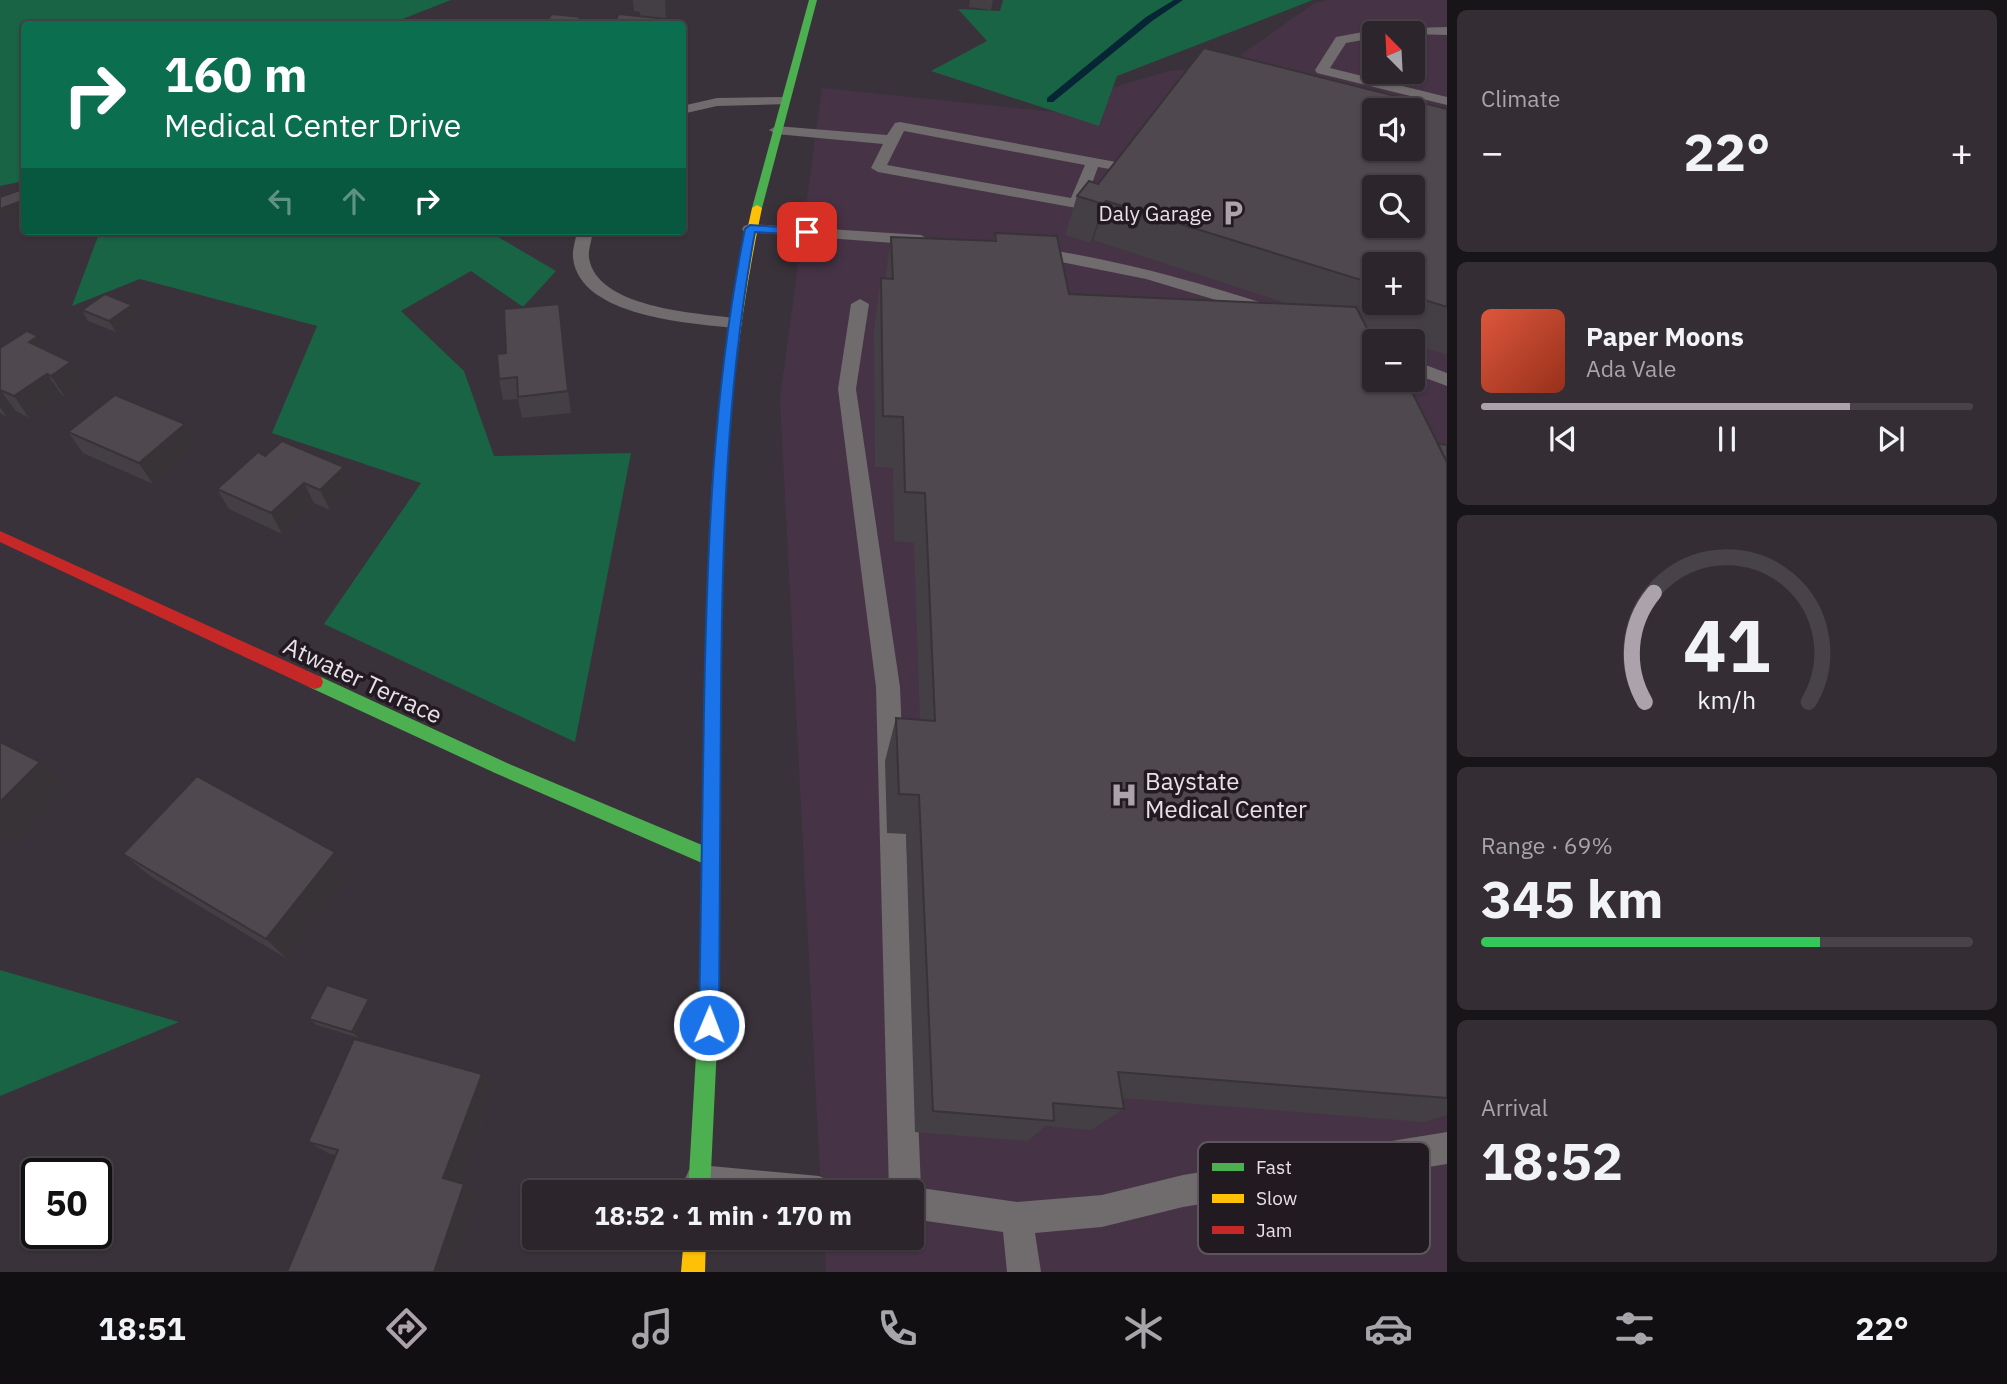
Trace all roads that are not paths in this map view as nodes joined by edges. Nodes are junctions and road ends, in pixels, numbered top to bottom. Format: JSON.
{"nodes":[{"id":1,"x":813,"y":0,"type":"edge"},
{"id":2,"x":1447,"y":31,"type":"edge"},
{"id":3,"x":1425,"y":32,"type":"edge"},
{"id":4,"x":1362,"y":36,"type":"edge"},
{"id":5,"x":1362,"y":80,"type":"edge"},
{"id":6,"x":1378,"y":84,"type":"edge"},
{"id":7,"x":784,"y":101,"type":"junction"},
{"id":8,"x":1447,"y":101,"type":"edge"},
{"id":9,"x":686,"y":109,"type":"edge"},
{"id":10,"x":776,"y":130,"type":"junction"},
{"id":11,"x":892,"y":140,"type":"junction"},
{"id":12,"x":1093,"y":162,"type":"junction"},
{"id":13,"x":1127,"y":169,"type":"edge"},
{"id":14,"x":1077,"y":203,"type":"junction"},
{"id":15,"x":1098,"y":207,"type":"edge"},
{"id":16,"x":750,"y":229,"type":"junction"},
{"id":17,"x":584,"y":235,"type":"edge"},
{"id":18,"x":937,"y":242,"type":"edge"},
{"id":19,"x":1012,"y":249,"type":"edge"},
{"id":20,"x":860,"y":304,"type":"dead end"},
{"id":21,"x":1281,"y":315,"type":"edge"},
{"id":22,"x":734,"y":323,"type":"junction"},
{"id":23,"x":1425,"y":371,"type":"edge"},
{"id":24,"x":1447,"y":380,"type":"edge"},
{"id":25,"x":0,"y":536,"type":"edge"},
{"id":26,"x":711,"y":858,"type":"junction"},
{"id":27,"x":699,"y":1180,"type":"edge"},
{"id":28,"x":905,"y":1180,"type":"edge"},
{"id":29,"x":1198,"y":1189,"type":"edge"},
{"id":30,"x":924,"y":1205,"type":"edge"},
{"id":31,"x":1017,"y":1218,"type":"junction"},
{"id":32,"x":694,"y":1250,"type":"edge"},
{"id":33,"x":693,"y":1272,"type":"edge"},
{"id":34,"x":1024,"y":1272,"type":"edge"}],
"edges":[{"from":1,"to":7,"type":"main road"},
{"from":2,"to":3,"type":"lane"},
{"from":4,"to":5,"type":"lane"},
{"from":6,"to":8,"type":"lane"},
{"from":7,"to":9,"type":"lane"},
{"from":7,"to":10,"type":"main road"},
{"from":10,"to":11,"type":"lane"},
{"from":10,"to":16,"type":"main road"},
{"from":11,"to":12,"type":"lane"},
{"from":11,"to":14,"type":"lane"},
{"from":12,"to":13,"type":"lane"},
{"from":12,"to":14,"type":"lane"},
{"from":14,"to":15,"type":"lane"},
{"from":16,"to":18,"type":"lane"},
{"from":16,"to":22,"type":"main road"},
{"from":17,"to":22,"type":"lane"},
{"from":19,"to":21,"type":"lane"},
{"from":20,"to":28,"type":"lane"},
{"from":22,"to":26,"type":"main road"},
{"from":23,"to":24,"type":"lane"},
{"from":25,"to":26,"type":"main road","name":"Atwater Terrace"},
{"from":26,"to":27,"type":"main road"},
{"from":29,"to":31,"type":"lane"},
{"from":30,"to":31,"type":"lane"},
{"from":31,"to":34,"type":"lane"},
{"from":32,"to":33,"type":"main road"}]}
